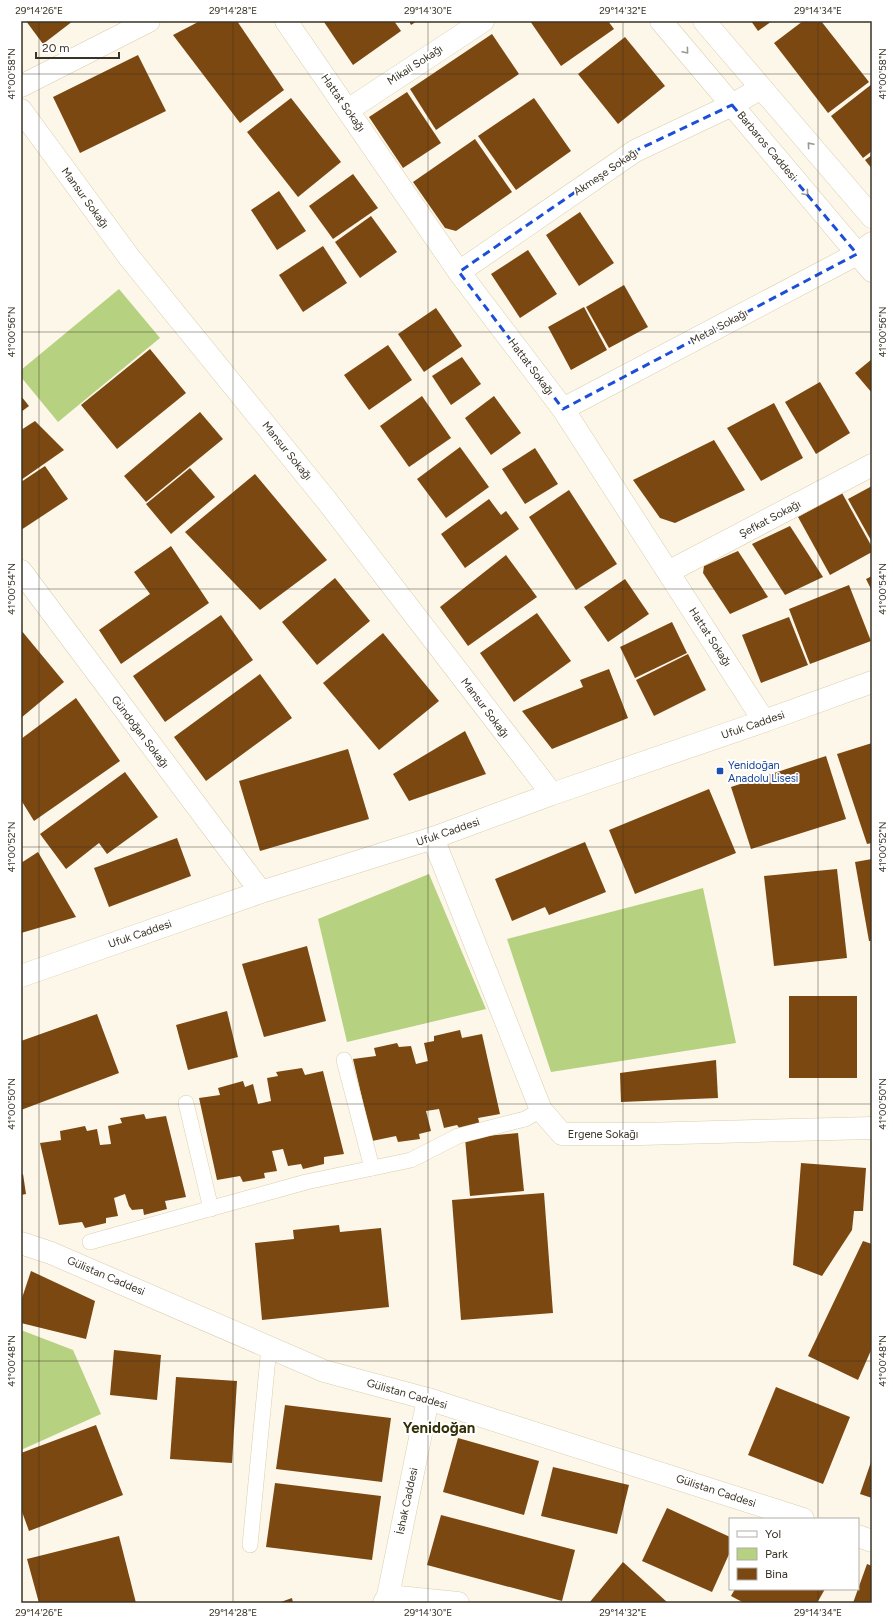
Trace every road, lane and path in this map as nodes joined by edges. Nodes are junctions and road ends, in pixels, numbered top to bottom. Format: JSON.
{"nodes":[{"id":1,"x":149,"y":21,"type":"edge"},
{"id":2,"x":286,"y":21,"type":"edge"},
{"id":3,"x":483,"y":21,"type":"edge"},
{"id":4,"x":661,"y":21,"type":"edge"},
{"id":5,"x":704,"y":21,"type":"edge"},
{"id":6,"x":21,"y":86,"type":"edge"},
{"id":7,"x":761,"y":88,"type":"junction"},
{"id":8,"x":732,"y":104,"type":"junction"},
{"id":9,"x":21,"y":110,"type":"edge"},
{"id":10,"x":348,"y":110,"type":"junction"},
{"id":11,"x":872,"y":217,"type":"edge"},
{"id":12,"x":865,"y":248,"type":"edge"},
{"id":13,"x":872,"y":270,"type":"edge"},
{"id":14,"x":459,"y":272,"type":"junction"},
{"id":15,"x":563,"y":409,"type":"junction"},
{"id":16,"x":872,"y":465,"type":"edge"},
{"id":17,"x":21,"y":571,"type":"edge"},
{"id":18,"x":668,"y":572,"type":"junction"},
{"id":19,"x":872,"y":682,"type":"edge"},
{"id":20,"x":764,"y":721,"type":"junction"},
{"id":21,"x":552,"y":794,"type":"junction"},
{"id":22,"x":433,"y":838,"type":"junction"},
{"id":23,"x":261,"y":892,"type":"junction"},
{"id":24,"x":21,"y":976,"type":"edge"},
{"id":25,"x":344,"y":1060,"type":"dead end"},
{"id":26,"x":186,"y":1104,"type":"dead end"},
{"id":27,"x":540,"y":1110,"type":"junction"},
{"id":28,"x":872,"y":1128,"type":"edge"},
{"id":29,"x":372,"y":1168,"type":"junction"},
{"id":30,"x":211,"y":1209,"type":"junction"},
{"id":31,"x":90,"y":1242,"type":"dead end"},
{"id":32,"x":21,"y":1243,"type":"edge"},
{"id":33,"x":269,"y":1347,"type":"junction"},
{"id":34,"x":428,"y":1399,"type":"junction"},
{"id":35,"x":800,"y":1518,"type":"edge"},
{"id":36,"x":859,"y":1536,"type":"edge"},
{"id":37,"x":872,"y":1541,"type":"edge"},
{"id":38,"x":250,"y":1545,"type":"dead end"},
{"id":39,"x":386,"y":1600,"type":"edge"},
{"id":40,"x":458,"y":1603,"type":"edge"}],
"edges":[{"from":1,"to":6,"type":"street"},
{"from":2,"to":10,"type":"street","name":"Hattat Sokağı"},
{"from":3,"to":10,"type":"street","name":"Mikail Sokağı"},
{"from":4,"to":8,"type":"street","name":"Barbaros Caddesi","one_way":true},
{"from":5,"to":7,"type":"street"},
{"from":7,"to":8,"type":"street","name":"Akmeşe Sokağı"},
{"from":11,"to":7,"type":"street","one_way":true},
{"from":8,"to":12,"type":"street","name":"Barbaros Caddesi","one_way":true},
{"from":8,"to":14,"type":"street","name":"Akmeşe Sokağı"},
{"from":9,"to":21,"type":"street","name":"Mansur Sokağı"},
{"from":10,"to":14,"type":"street","name":"Hattat Sokağı"},
{"from":12,"to":13,"type":"street","name":"Barbaros Caddesi"},
{"from":12,"to":15,"type":"street","name":"Metal Sokağı"},
{"from":14,"to":15,"type":"street","name":"Hattat Sokağı"},
{"from":15,"to":18,"type":"street","name":"Hattat Sokağı"},
{"from":16,"to":18,"type":"street","name":"Şefkat Sokağı"},
{"from":17,"to":23,"type":"street","name":"Gündoğan Sokağı"},
{"from":18,"to":20,"type":"street","name":"Hattat Sokağı"},
{"from":19,"to":20,"type":"street","name":"Ufuk Caddesi"},
{"from":20,"to":21,"type":"street","name":"Ufuk Caddesi"},
{"from":21,"to":22,"type":"street","name":"Ufuk Caddesi"},
{"from":22,"to":23,"type":"street","name":"Ufuk Caddesi"},
{"from":22,"to":27,"type":"street","name":"Ergene Sokağı"},
{"from":23,"to":24,"type":"street","name":"Ufuk Caddesi"},
{"from":25,"to":29,"type":"lane"},
{"from":26,"to":30,"type":"lane"},
{"from":27,"to":28,"type":"street","name":"Ergene Sokağı"},
{"from":27,"to":29,"type":"lane"},
{"from":29,"to":30,"type":"lane"},
{"from":30,"to":31,"type":"lane"},
{"from":32,"to":33,"type":"street","name":"Gülistan Caddesi"},
{"from":33,"to":34,"type":"street","name":"Gülistan Caddesi"},
{"from":33,"to":38,"type":"lane"},
{"from":34,"to":35,"type":"street","name":"Gülistan Caddesi"},
{"from":34,"to":39,"type":"street","name":"İshak Caddesi"},
{"from":36,"to":37,"type":"street"},
{"from":39,"to":40,"type":"street"}]}
